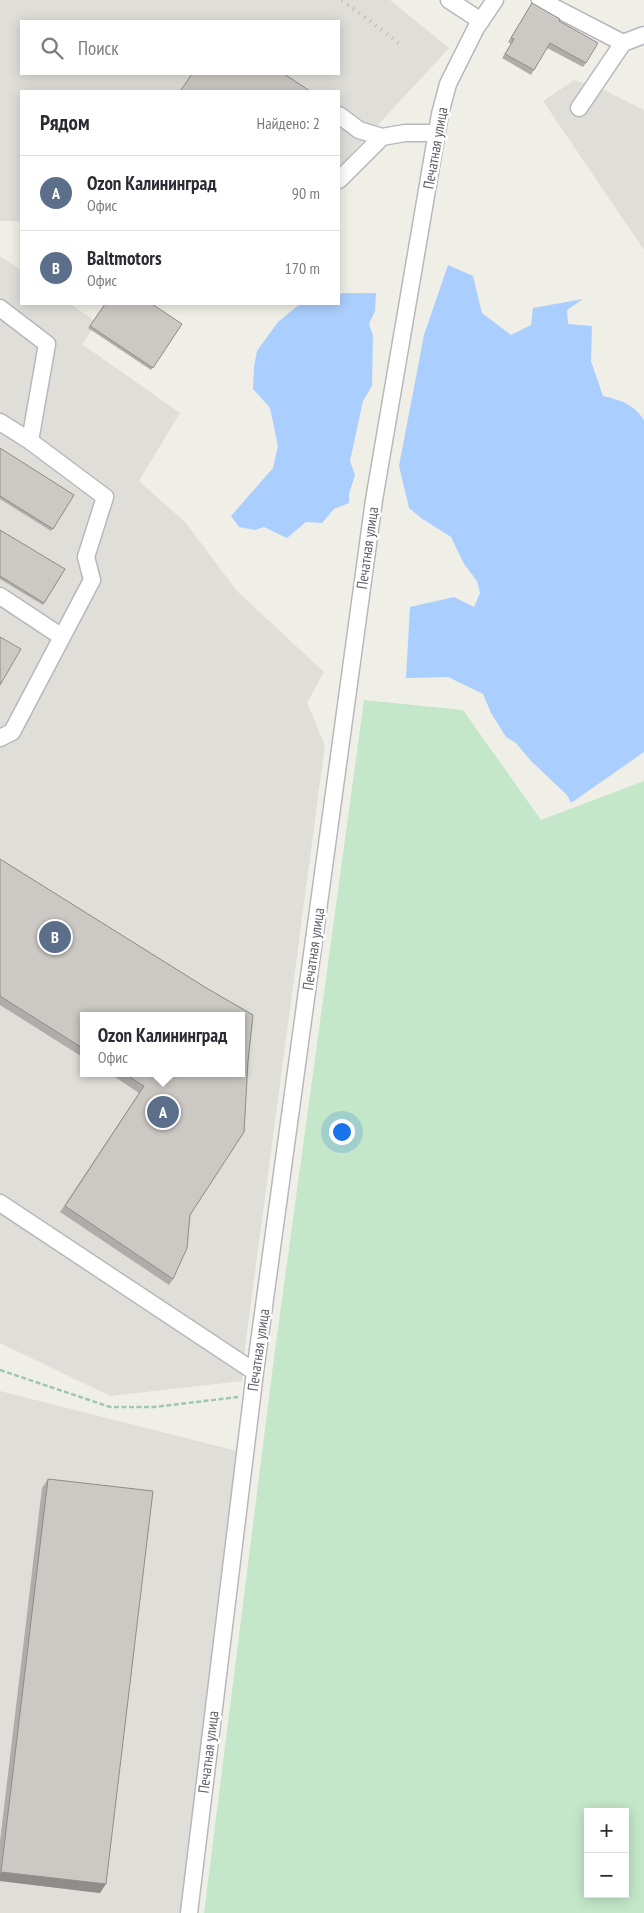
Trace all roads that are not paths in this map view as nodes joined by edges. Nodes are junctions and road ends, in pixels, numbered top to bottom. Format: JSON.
{"nodes":[{"id":1,"x":449,"y":0,"type":"edge"},
{"id":2,"x":495,"y":0,"type":"edge"},
{"id":3,"x":540,"y":0,"type":"edge"},
{"id":4,"x":481,"y":21,"type":"junction"},
{"id":5,"x":644,"y":35,"type":"edge"},
{"id":6,"x":623,"y":43,"type":"junction"},
{"id":7,"x":578,"y":108,"type":"dead end"},
{"id":8,"x":340,"y":116,"type":"edge"},
{"id":9,"x":437,"y":133,"type":"junction"},
{"id":10,"x":382,"y":137,"type":"junction"},
{"id":11,"x":340,"y":179,"type":"edge"},
{"id":12,"x":0,"y":308,"type":"edge"},
{"id":13,"x":0,"y":422,"type":"edge"},
{"id":14,"x":30,"y":441,"type":"junction"},
{"id":15,"x":0,"y":596,"type":"edge"},
{"id":16,"x":62,"y":637,"type":"junction"},
{"id":17,"x":0,"y":738,"type":"edge"},
{"id":18,"x":0,"y":1203,"type":"edge"},
{"id":19,"x":255,"y":1372,"type":"junction"},
{"id":20,"x":189,"y":1913,"type":"edge"}],
"edges":[{"from":1,"to":4,"type":"street"},
{"from":2,"to":4,"type":"street","name":"Печатная улица"},
{"from":3,"to":6,"type":"street"},
{"from":4,"to":9,"type":"street","name":"Печатная улица"},
{"from":5,"to":6,"type":"street"},
{"from":6,"to":7,"type":"street"},
{"from":8,"to":10,"type":"street"},
{"from":9,"to":10,"type":"street"},
{"from":9,"to":19,"type":"street","name":"Печатная улица"},
{"from":10,"to":11,"type":"street"},
{"from":12,"to":14,"type":"street"},
{"from":13,"to":14,"type":"street"},
{"from":14,"to":16,"type":"street"},
{"from":15,"to":16,"type":"street"},
{"from":16,"to":17,"type":"street"},
{"from":18,"to":19,"type":"street"},
{"from":19,"to":20,"type":"street","name":"Печатная улица"}]}
